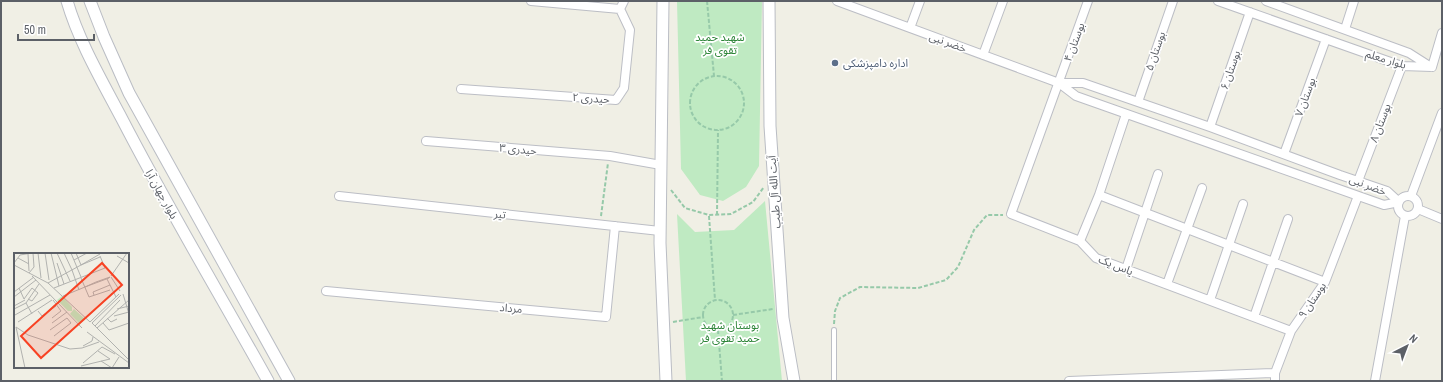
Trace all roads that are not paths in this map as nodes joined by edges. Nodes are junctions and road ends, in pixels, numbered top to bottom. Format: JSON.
{"nodes":[{"id":1,"x":67,"y":1,"type":"edge"},
{"id":2,"x":90,"y":1,"type":"edge"},
{"id":3,"x":531,"y":1,"type":"edge"},
{"id":4,"x":535,"y":1,"type":"edge"},
{"id":5,"x":624,"y":1,"type":"edge"},
{"id":6,"x":663,"y":1,"type":"edge"},
{"id":7,"x":769,"y":1,"type":"edge"},
{"id":8,"x":837,"y":1,"type":"edge"},
{"id":9,"x":920,"y":1,"type":"edge"},
{"id":10,"x":1003,"y":1,"type":"edge"},
{"id":11,"x":1088,"y":1,"type":"edge"},
{"id":12,"x":1173,"y":1,"type":"edge"},
{"id":13,"x":1218,"y":1,"type":"edge"},
{"id":14,"x":1267,"y":1,"type":"edge"},
{"id":15,"x":1354,"y":1,"type":"edge"},
{"id":16,"x":620,"y":9,"type":"junction"},
{"id":17,"x":1250,"y":12,"type":"junction"},
{"id":18,"x":910,"y":28,"type":"junction"},
{"id":19,"x":1345,"y":29,"type":"junction"},
{"id":20,"x":1442,"y":33,"type":"edge"},
{"id":21,"x":1326,"y":39,"type":"junction"},
{"id":22,"x":983,"y":55,"type":"junction"},
{"id":23,"x":1402,"y":66,"type":"junction"},
{"id":24,"x":1432,"y":67,"type":"junction"},
{"id":25,"x":1059,"y":83,"type":"junction"},
{"id":26,"x":461,"y":89,"type":"dead end"},
{"id":27,"x":1138,"y":102,"type":"junction"},
{"id":28,"x":1442,"y":113,"type":"edge"},
{"id":29,"x":1126,"y":114,"type":"junction"},
{"id":30,"x":1210,"y":127,"type":"junction"},
{"id":31,"x":426,"y":141,"type":"dead end"},
{"id":32,"x":1284,"y":154,"type":"junction"},
{"id":33,"x":660,"y":165,"type":"junction"},
{"id":34,"x":1158,"y":174,"type":"dead end"},
{"id":35,"x":1358,"y":181,"type":"junction"},
{"id":36,"x":1202,"y":188,"type":"dead end"},
{"id":37,"x":1099,"y":195,"type":"junction"},
{"id":38,"x":339,"y":196,"type":"dead end"},
{"id":39,"x":1358,"y":196,"type":"junction"},
{"id":40,"x":1411,"y":196,"type":"junction"},
{"id":41,"x":1398,"y":202,"type":"junction"},
{"id":42,"x":1243,"y":204,"type":"dead end"},
{"id":43,"x":1418,"y":209,"type":"junction"},
{"id":44,"x":1145,"y":213,"type":"junction"},
{"id":45,"x":1405,"y":216,"type":"junction"},
{"id":46,"x":1288,"y":219,"type":"dead end"},
{"id":47,"x":1442,"y":219,"type":"edge"},
{"id":48,"x":615,"y":226,"type":"junction"},
{"id":49,"x":1187,"y":229,"type":"junction"},
{"id":50,"x":660,"y":231,"type":"junction"},
{"id":51,"x":1080,"y":241,"type":"junction"},
{"id":52,"x":1229,"y":245,"type":"junction"},
{"id":53,"x":1273,"y":262,"type":"junction"},
{"id":54,"x":1126,"y":269,"type":"junction"},
{"id":55,"x":1325,"y":282,"type":"junction"},
{"id":56,"x":1167,"y":284,"type":"junction"},
{"id":57,"x":326,"y":291,"type":"dead end"},
{"id":58,"x":1210,"y":300,"type":"junction"},
{"id":59,"x":1254,"y":317,"type":"junction"},
{"id":60,"x":834,"y":330,"type":"road end"},
{"id":61,"x":1291,"y":331,"type":"junction"},
{"id":62,"x":1275,"y":377,"type":"edge"},
{"id":63,"x":268,"y":381,"type":"edge"},
{"id":64,"x":289,"y":381,"type":"edge"},
{"id":65,"x":666,"y":381,"type":"edge"},
{"id":66,"x":794,"y":381,"type":"edge"},
{"id":67,"x":834,"y":381,"type":"edge"},
{"id":68,"x":1069,"y":381,"type":"edge"},
{"id":69,"x":1073,"y":381,"type":"edge"},
{"id":70,"x":1375,"y":381,"type":"edge"}],
"edges":[{"from":1,"to":63,"type":"main road","name":"بلوار جهان آرا"},
{"from":2,"to":64,"type":"main road","name":"بلوار جهان آرا"},
{"from":3,"to":4,"type":"street"},
{"from":4,"to":16,"type":"street"},
{"from":5,"to":16,"type":"street"},
{"from":6,"to":33,"type":"main road"},
{"from":7,"to":66,"type":"main road","name":"آیت الله آل طیب"},
{"from":8,"to":18,"type":"street","name":"خضر نبی"},
{"from":9,"to":18,"type":"street"},
{"from":10,"to":22,"type":"street"},
{"from":11,"to":25,"type":"street","name":"بوستان ۴"},
{"from":12,"to":27,"type":"street","name":"بوستان ۵"},
{"from":13,"to":17,"type":"street","name":"بلوار معلم"},
{"from":14,"to":19,"type":"street","name":"بلوار معلم"},
{"from":15,"to":19,"type":"street"},
{"from":16,"to":26,"type":"street","name":"حیدری ۲"},
{"from":17,"to":21,"type":"street","name":"بلوار معلم"},
{"from":17,"to":30,"type":"street","name":"بوستان ۶"},
{"from":18,"to":22,"type":"street","name":"خضر نبی"},
{"from":19,"to":24,"type":"street","name":"بلوار معلم"},
{"from":20,"to":24,"type":"street"},
{"from":21,"to":23,"type":"street","name":"بلوار معلم"},
{"from":21,"to":32,"type":"street","name":"بوستان ۷"},
{"from":22,"to":25,"type":"street","name":"خضر نبی"},
{"from":23,"to":24,"type":"street","name":"بلوار معلم"},
{"from":23,"to":35,"type":"street","name":"بوستان ۸"},
{"from":25,"to":27,"type":"street","name":"خضر نبی"},
{"from":25,"to":29,"type":"street","name":"خضر نبی"},
{"from":25,"to":51,"type":"street","name":"یاس یک"},
{"from":27,"to":30,"type":"street","name":"خضر نبی"},
{"from":28,"to":40,"type":"street"},
{"from":29,"to":37,"type":"street"},
{"from":29,"to":39,"type":"street","name":"خضر نبی"},
{"from":30,"to":32,"type":"street","name":"خضر نبی"},
{"from":31,"to":33,"type":"street","name":"حیدری ۳"},
{"from":32,"to":35,"type":"street","name":"خضر نبی"},
{"from":33,"to":50,"type":"main road"},
{"from":34,"to":44,"type":"street"},
{"from":35,"to":41,"type":"street","name":"خضر نبی"},
{"from":36,"to":49,"type":"street"},
{"from":37,"to":44,"type":"street"},
{"from":37,"to":51,"type":"street"},
{"from":38,"to":48,"type":"street","name":"تیر"},
{"from":39,"to":41,"type":"street","name":"خضر نبی"},
{"from":39,"to":55,"type":"street","name":"بوستان ۹"},
{"from":40,"to":41,"type":"street"},
{"from":40,"to":43,"type":"street"},
{"from":41,"to":45,"type":"street"},
{"from":42,"to":52,"type":"street"},
{"from":43,"to":45,"type":"street"},
{"from":43,"to":47,"type":"street"},
{"from":44,"to":49,"type":"street"},
{"from":44,"to":54,"type":"street"},
{"from":45,"to":70,"type":"street"},
{"from":46,"to":53,"type":"street"},
{"from":48,"to":50,"type":"street","name":"تیر"},
{"from":48,"to":57,"type":"street","name":"مرداد"},
{"from":49,"to":52,"type":"street"},
{"from":49,"to":56,"type":"street"},
{"from":50,"to":65,"type":"main road"},
{"from":51,"to":54,"type":"street","name":"یاس یک"},
{"from":52,"to":53,"type":"street"},
{"from":52,"to":58,"type":"street"},
{"from":53,"to":55,"type":"street"},
{"from":53,"to":59,"type":"street"},
{"from":54,"to":56,"type":"street","name":"یاس یک"},
{"from":55,"to":61,"type":"street","name":"بوستان ۹"},
{"from":56,"to":58,"type":"street","name":"یاس یک"},
{"from":58,"to":59,"type":"street","name":"یاس یک"},
{"from":59,"to":61,"type":"street","name":"یاس یک"},
{"from":60,"to":67,"type":"lane"},
{"from":61,"to":62,"type":"street","name":"بوستان ۹"},
{"from":62,"to":69,"type":"street"},
{"from":68,"to":69,"type":"street"}]}
